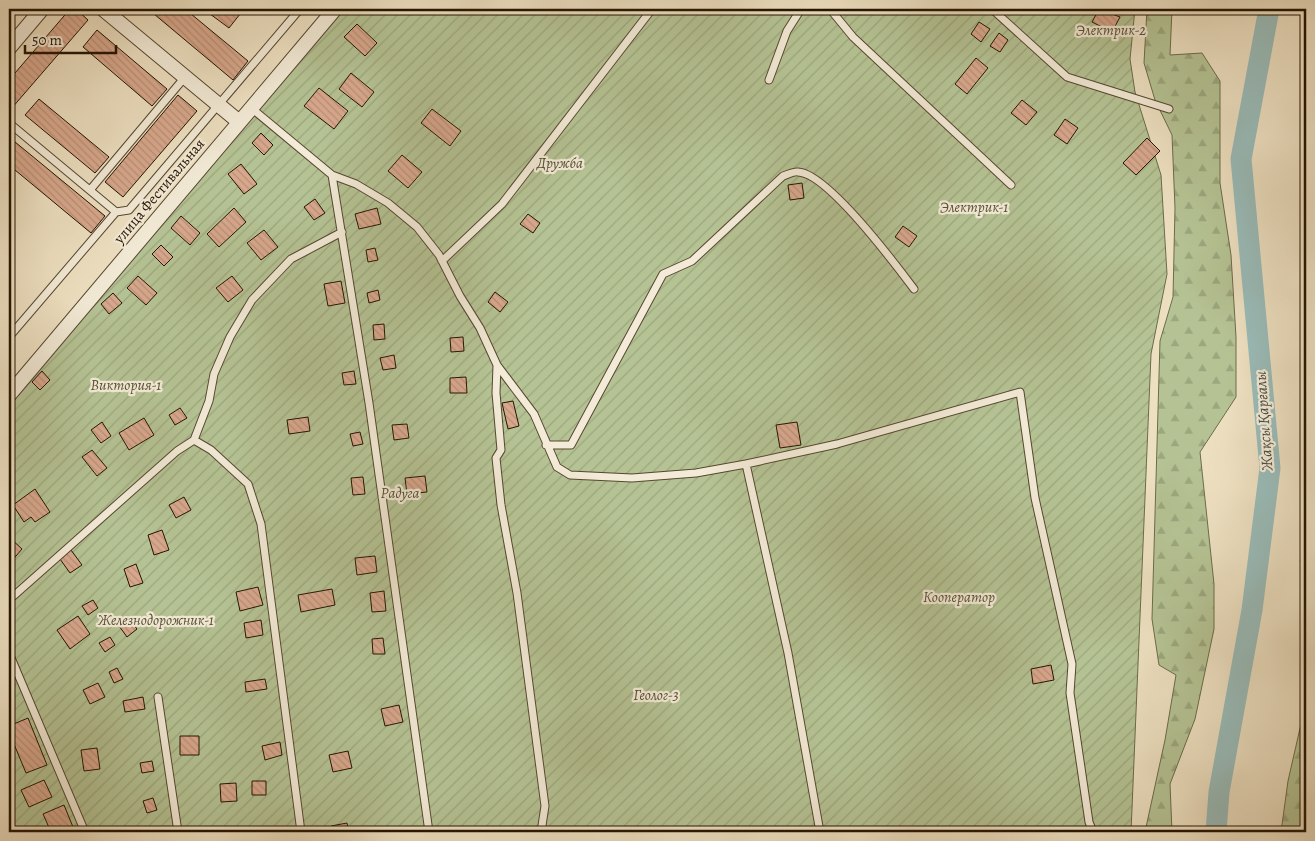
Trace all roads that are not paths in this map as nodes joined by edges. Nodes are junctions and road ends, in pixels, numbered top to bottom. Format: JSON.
{"nodes":[{"id":1,"x":42,"y":9,"type":"edge"},
{"id":2,"x":103,"y":9,"type":"edge"},
{"id":3,"x":300,"y":9,"type":"edge"},
{"id":4,"x":334,"y":9,"type":"edge"},
{"id":5,"x":652,"y":9,"type":"edge"},
{"id":6,"x":801,"y":9,"type":"edge"},
{"id":7,"x":830,"y":9,"type":"edge"},
{"id":8,"x":992,"y":9,"type":"edge"},
{"id":9,"x":9,"y":48,"type":"edge"},
{"id":10,"x":185,"y":76,"type":"junction"},
{"id":11,"x":768,"y":80,"type":"dead end"},
{"id":12,"x":218,"y":104,"type":"junction"},
{"id":13,"x":250,"y":108,"type":"junction"},
{"id":14,"x":1169,"y":109,"type":"dead end"},
{"id":15,"x":238,"y":121,"type":"junction"},
{"id":16,"x":9,"y":123,"type":"edge"},
{"id":17,"x":332,"y":175,"type":"junction"},
{"id":18,"x":1011,"y":185,"type":"dead end"},
{"id":19,"x":90,"y":190,"type":"junction"},
{"id":20,"x":116,"y":212,"type":"junction"},
{"id":21,"x":342,"y":232,"type":"junction"},
{"id":22,"x":442,"y":261,"type":"junction"},
{"id":23,"x":914,"y":289,"type":"dead end"},
{"id":24,"x":9,"y":337,"type":"edge"},
{"id":25,"x":497,"y":365,"type":"junction"},
{"id":26,"x":9,"y":395,"type":"edge"},
{"id":27,"x":194,"y":440,"type":"junction"},
{"id":28,"x":546,"y":445,"type":"junction"},
{"id":29,"x":746,"y":464,"type":"junction"},
{"id":30,"x":9,"y":600,"type":"edge"},
{"id":31,"x":9,"y":653,"type":"edge"},
{"id":32,"x":158,"y":697,"type":"dead end"},
{"id":33,"x":85,"y":832,"type":"edge"},
{"id":34,"x":178,"y":832,"type":"edge"},
{"id":35,"x":301,"y":832,"type":"edge"},
{"id":36,"x":429,"y":832,"type":"edge"},
{"id":37,"x":541,"y":832,"type":"edge"},
{"id":38,"x":820,"y":832,"type":"edge"},
{"id":39,"x":1093,"y":832,"type":"edge"}],
"edges":[{"from":1,"to":9,"type":"street"},
{"from":2,"to":10,"type":"street"},
{"from":3,"to":12,"type":"lane"},
{"from":4,"to":13,"type":"street","name":"улица Фестивальная"},
{"from":5,"to":22,"type":"lane"},
{"from":6,"to":11,"type":"lane"},
{"from":7,"to":18,"type":"lane"},
{"from":8,"to":14,"type":"lane"},
{"from":10,"to":12,"type":"street"},
{"from":10,"to":19,"type":"lane"},
{"from":12,"to":15,"type":"street"},
{"from":12,"to":20,"type":"lane"},
{"from":13,"to":15,"type":"street","name":"улица Фестивальная"},
{"from":13,"to":17,"type":"lane"},
{"from":15,"to":26,"type":"street","name":"улица Фестивальная"},
{"from":16,"to":19,"type":"lane"},
{"from":17,"to":21,"type":"lane"},
{"from":17,"to":22,"type":"lane"},
{"from":19,"to":20,"type":"lane"},
{"from":20,"to":24,"type":"lane"},
{"from":21,"to":27,"type":"lane"},
{"from":21,"to":36,"type":"lane"},
{"from":22,"to":25,"type":"lane"},
{"from":23,"to":28,"type":"lane"},
{"from":25,"to":28,"type":"lane"},
{"from":25,"to":37,"type":"lane"},
{"from":27,"to":30,"type":"lane"},
{"from":27,"to":35,"type":"lane"},
{"from":28,"to":29,"type":"lane"},
{"from":29,"to":38,"type":"lane"},
{"from":29,"to":39,"type":"lane"},
{"from":31,"to":33,"type":"lane"},
{"from":32,"to":34,"type":"lane"}]}
